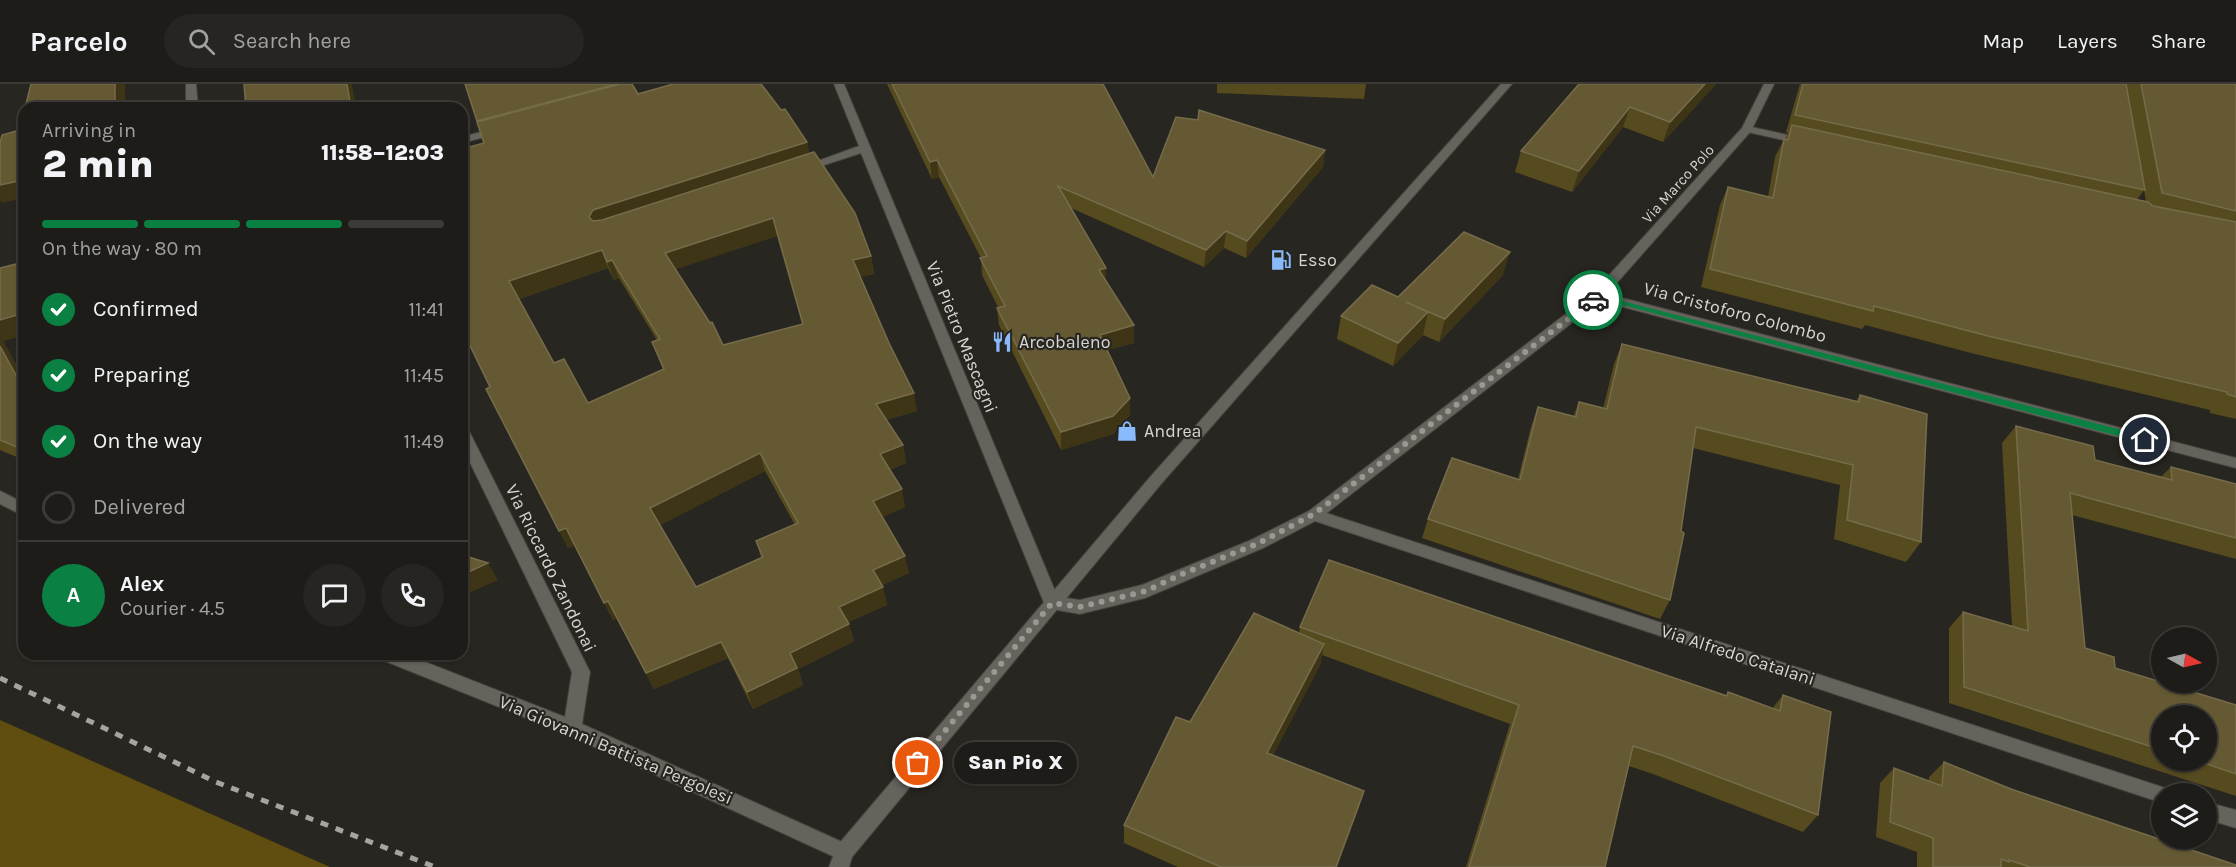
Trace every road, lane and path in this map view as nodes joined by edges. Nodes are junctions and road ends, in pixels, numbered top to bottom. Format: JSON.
{"nodes":[{"id":1,"x":191,"y":84,"type":"edge"},
{"id":2,"x":839,"y":84,"type":"edge"},
{"id":3,"x":1507,"y":84,"type":"edge"},
{"id":4,"x":1769,"y":84,"type":"edge"},
{"id":5,"x":192,"y":102,"type":"edge"},
{"id":6,"x":507,"y":128,"type":"edge"},
{"id":7,"x":1747,"y":129,"type":"junction"},
{"id":8,"x":468,"y":138,"type":"edge"},
{"id":9,"x":1816,"y":145,"type":"edge"},
{"id":10,"x":864,"y":148,"type":"junction"},
{"id":11,"x":790,"y":173,"type":"edge"},
{"id":12,"x":1598,"y":296,"type":"junction"},
{"id":13,"x":468,"y":442,"type":"edge"},
{"id":14,"x":2236,"y":464,"type":"edge"},
{"id":15,"x":0,"y":497,"type":"edge"},
{"id":16,"x":18,"y":507,"type":"edge"},
{"id":17,"x":1314,"y":514,"type":"junction"},
{"id":18,"x":1052,"y":603,"type":"junction"},
{"id":19,"x":401,"y":660,"type":"edge"},
{"id":20,"x":572,"y":728,"type":"junction"},
{"id":21,"x":2151,"y":791,"type":"edge"},
{"id":22,"x":2217,"y":813,"type":"edge"},
{"id":23,"x":2236,"y":819,"type":"edge"},
{"id":24,"x":842,"y":860,"type":"edge"}],
"edges":[{"from":1,"to":5,"type":"street"},
{"from":2,"to":10,"type":"street","name":"Via Pietro Mascagni"},
{"from":3,"to":18,"type":"street"},
{"from":4,"to":7,"type":"street","name":"Via Marco Polo"},
{"from":6,"to":8,"type":"street"},
{"from":7,"to":9,"type":"street"},
{"from":7,"to":12,"type":"street","name":"Via Marco Polo"},
{"from":10,"to":11,"type":"street"},
{"from":10,"to":18,"type":"street","name":"Via Pietro Mascagni"},
{"from":12,"to":14,"type":"street","name":"Via Cristoforo Colombo"},
{"from":12,"to":17,"type":"street"},
{"from":13,"to":20,"type":"street","name":"Via Riccardo Zandonai"},
{"from":15,"to":16,"type":"street"},
{"from":17,"to":18,"type":"street"},
{"from":17,"to":21,"type":"street","name":"Via Alfredo Catalani"},
{"from":18,"to":24,"type":"street"},
{"from":19,"to":20,"type":"street","name":"Via Giovanni Battista Pergolesi"},
{"from":20,"to":24,"type":"street","name":"Via Giovanni Battista Pergolesi"},
{"from":22,"to":23,"type":"street"}]}
